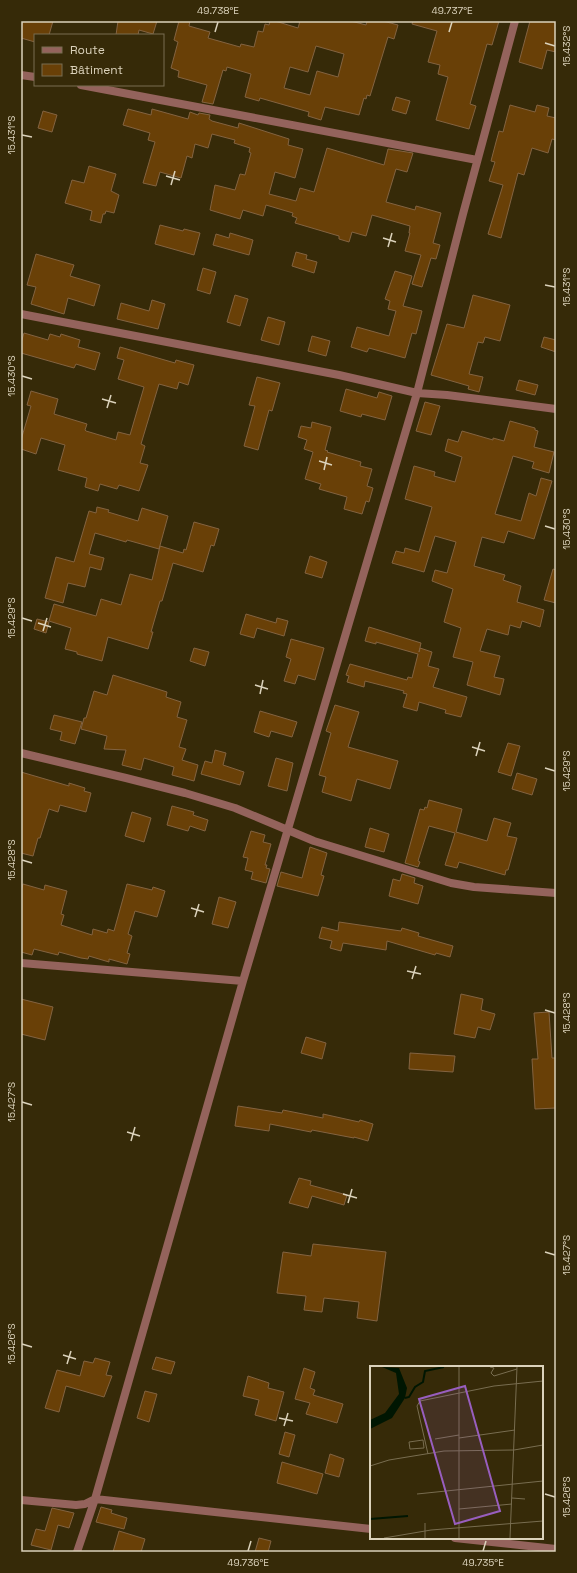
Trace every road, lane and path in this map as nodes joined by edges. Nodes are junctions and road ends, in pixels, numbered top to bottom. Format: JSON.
{"nodes":[{"id":1,"x":515,"y":21,"type":"edge"},
{"id":2,"x":21,"y":75,"type":"edge"},
{"id":3,"x":34,"y":77,"type":"edge"},
{"id":4,"x":86,"y":86,"type":"edge"},
{"id":5,"x":477,"y":160,"type":"junction"},
{"id":6,"x":21,"y":314,"type":"edge"},
{"id":7,"x":417,"y":393,"type":"junction"},
{"id":8,"x":556,"y":409,"type":"edge"},
{"id":9,"x":21,"y":753,"type":"edge"},
{"id":10,"x":287,"y":830,"type":"junction"},
{"id":11,"x":556,"y":894,"type":"edge"},
{"id":12,"x":21,"y":963,"type":"edge"},
{"id":13,"x":243,"y":981,"type":"junction"},
{"id":14,"x":95,"y":1499,"type":"junction"},
{"id":15,"x":21,"y":1500,"type":"edge"},
{"id":16,"x":370,"y":1529,"type":"edge"},
{"id":17,"x":464,"y":1539,"type":"edge"},
{"id":18,"x":556,"y":1549,"type":"edge"},
{"id":19,"x":77,"y":1552,"type":"edge"}],
"edges":[{"from":1,"to":5,"type":"street"},
{"from":2,"to":3,"type":"street"},
{"from":4,"to":5,"type":"street"},
{"from":5,"to":7,"type":"street"},
{"from":6,"to":7,"type":"street"},
{"from":7,"to":8,"type":"street"},
{"from":7,"to":10,"type":"street"},
{"from":9,"to":10,"type":"street"},
{"from":10,"to":11,"type":"street"},
{"from":10,"to":13,"type":"street"},
{"from":12,"to":13,"type":"street"},
{"from":13,"to":14,"type":"street"},
{"from":14,"to":15,"type":"street"},
{"from":14,"to":16,"type":"street"},
{"from":14,"to":19,"type":"street"},
{"from":17,"to":18,"type":"street"}]}
